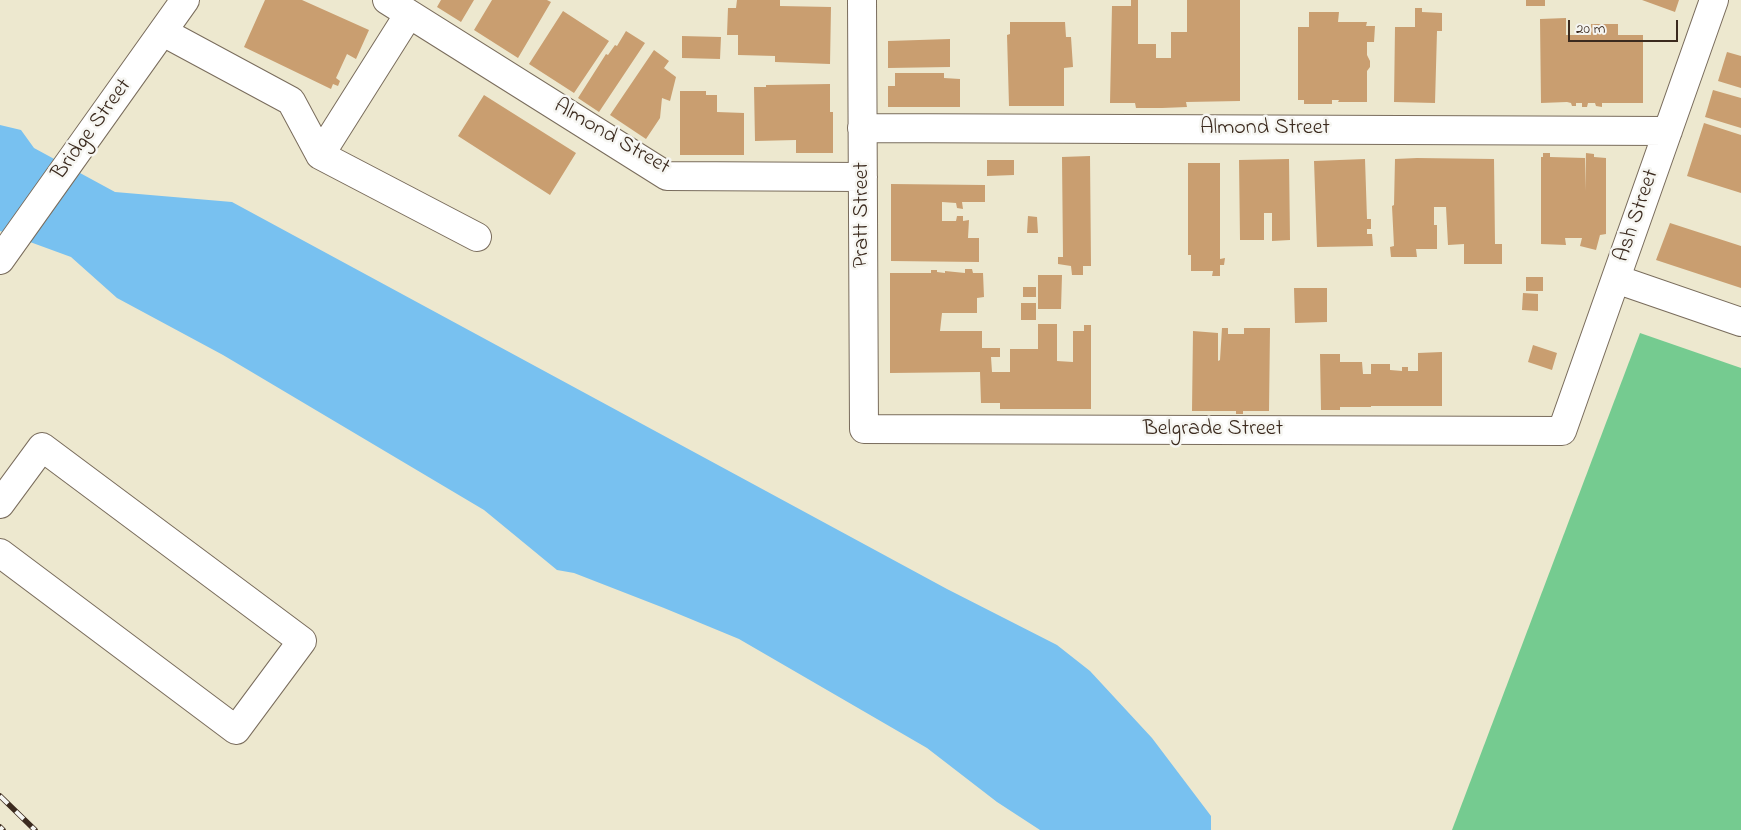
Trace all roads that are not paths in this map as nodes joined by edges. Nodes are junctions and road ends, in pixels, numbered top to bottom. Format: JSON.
{"nodes":[{"id":1,"x":185,"y":0,"type":"edge"},
{"id":2,"x":862,"y":0,"type":"edge"},
{"id":3,"x":1714,"y":0,"type":"edge"},
{"id":4,"x":398,"y":7,"type":"edge"},
{"id":5,"x":163,"y":32,"type":"junction"},
{"id":6,"x":862,"y":128,"type":"junction"},
{"id":7,"x":1668,"y":131,"type":"junction"},
{"id":8,"x":320,"y":155,"type":"junction"},
{"id":9,"x":863,"y":177,"type":"junction"},
{"id":10,"x":477,"y":237,"type":"dead end"},
{"id":11,"x":0,"y":260,"type":"edge"},
{"id":12,"x":1616,"y":279,"type":"junction"},
{"id":13,"x":1741,"y":322,"type":"edge"},
{"id":14,"x":864,"y":429,"type":"joint"},
{"id":15,"x":1562,"y":431,"type":"joint"},
{"id":16,"x":0,"y":504,"type":"edge"},
{"id":17,"x":0,"y":553,"type":"edge"}],
"edges":[{"from":1,"to":5,"type":"street","name":"Bridge Street"},
{"from":2,"to":6,"type":"street","name":"Pratt Street"},
{"from":3,"to":7,"type":"street","name":"Ash Street"},
{"from":4,"to":8,"type":"street"},
{"from":4,"to":9,"type":"street","name":"Almond Street"},
{"from":5,"to":8,"type":"street"},
{"from":5,"to":11,"type":"street","name":"Bridge Street"},
{"from":6,"to":7,"type":"street","name":"Almond Street"},
{"from":6,"to":9,"type":"street","name":"Pratt Street"},
{"from":7,"to":12,"type":"street","name":"Ash Street"},
{"from":8,"to":10,"type":"street"},
{"from":9,"to":14,"type":"street","name":"Pratt Street"},
{"from":12,"to":13,"type":"street"},
{"from":12,"to":15,"type":"street","name":"Ash Street"},
{"from":14,"to":15,"type":"street","name":"Belgrade Street"},
{"from":16,"to":17,"type":"street"}]}
